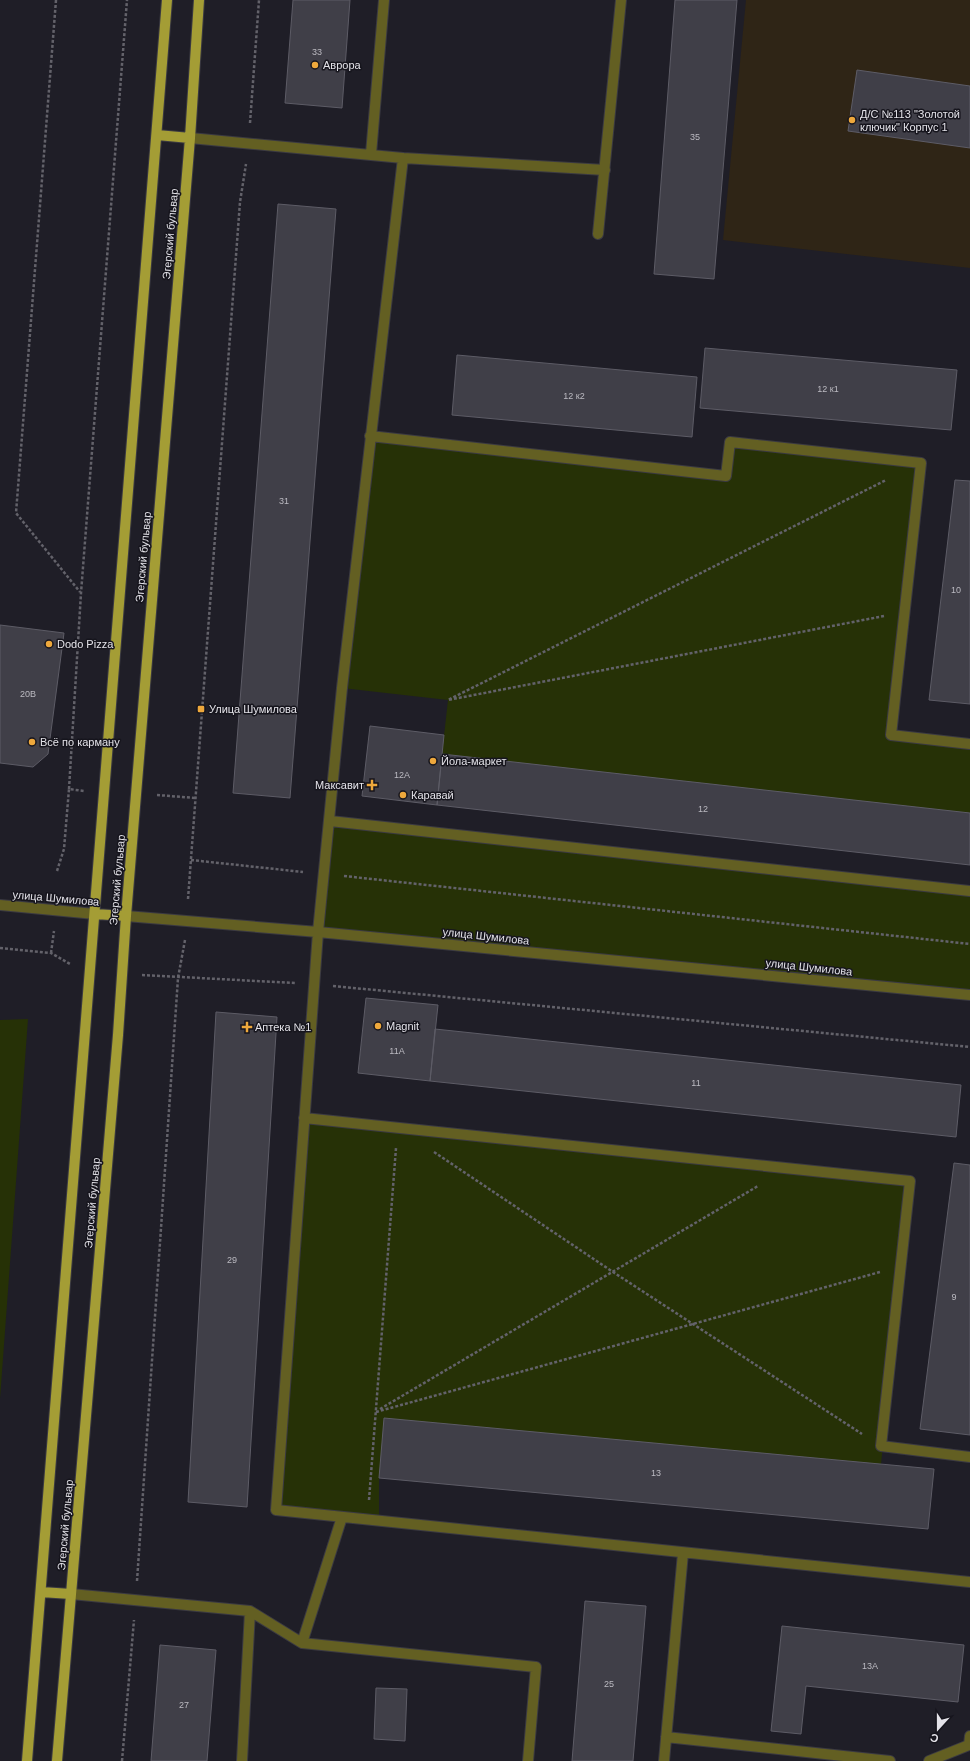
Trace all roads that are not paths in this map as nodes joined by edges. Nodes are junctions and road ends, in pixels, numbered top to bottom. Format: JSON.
{"nodes":[{"id":1,"x":168,"y":0,"type":"edge"},
{"id":2,"x":199,"y":0,"type":"edge"},
{"id":3,"x":384,"y":0,"type":"edge"},
{"id":4,"x":621,"y":0,"type":"edge"},
{"id":5,"x":157,"y":135,"type":"junction"},
{"id":6,"x":190,"y":138,"type":"junction"},
{"id":7,"x":371,"y":154,"type":"junction"},
{"id":8,"x":403,"y":158,"type":"junction"},
{"id":9,"x":605,"y":170,"type":"junction"},
{"id":10,"x":598,"y":234,"type":"dead end"},
{"id":11,"x":370,"y":436,"type":"junction"},
{"id":12,"x":970,"y":744,"type":"edge"},
{"id":13,"x":330,"y":821,"type":"junction"},
{"id":14,"x":970,"y":891,"type":"edge"},
{"id":15,"x":0,"y":905,"type":"edge"},
{"id":16,"x":95,"y":914,"type":"junction"},
{"id":17,"x":126,"y":916,"type":"junction"},
{"id":18,"x":318,"y":932,"type":"junction"},
{"id":19,"x":970,"y":995,"type":"edge"},
{"id":20,"x":304,"y":1118,"type":"junction"},
{"id":21,"x":970,"y":1457,"type":"edge"},
{"id":22,"x":342,"y":1517,"type":"junction"},
{"id":23,"x":683,"y":1553,"type":"junction"},
{"id":24,"x":970,"y":1582,"type":"edge"},
{"id":25,"x":41,"y":1592,"type":"junction"},
{"id":26,"x":71,"y":1594,"type":"junction"},
{"id":27,"x":250,"y":1612,"type":"junction"},
{"id":28,"x":302,"y":1643,"type":"junction"},
{"id":29,"x":666,"y":1737,"type":"junction"},
{"id":30,"x":970,"y":1742,"type":"edge"},
{"id":31,"x":28,"y":1761,"type":"edge"},
{"id":32,"x":57,"y":1761,"type":"edge"},
{"id":33,"x":242,"y":1761,"type":"edge"},
{"id":34,"x":528,"y":1761,"type":"edge"},
{"id":35,"x":664,"y":1761,"type":"edge"},
{"id":36,"x":890,"y":1761,"type":"edge"},
{"id":37,"x":929,"y":1761,"type":"edge"}],
"edges":[{"from":1,"to":5,"type":"main road","name":"Эгерский бульвар"},
{"from":2,"to":6,"type":"main road","name":"Эгерский бульвар"},
{"from":3,"to":7,"type":"street"},
{"from":4,"to":9,"type":"street"},
{"from":5,"to":6,"type":"main road"},
{"from":5,"to":16,"type":"main road","name":"Эгерский бульвар"},
{"from":6,"to":7,"type":"street"},
{"from":6,"to":17,"type":"main road","name":"Эгерский бульвар"},
{"from":7,"to":8,"type":"street"},
{"from":8,"to":9,"type":"street"},
{"from":8,"to":11,"type":"street"},
{"from":9,"to":10,"type":"street"},
{"from":11,"to":12,"type":"street"},
{"from":11,"to":13,"type":"street"},
{"from":13,"to":14,"type":"street"},
{"from":13,"to":18,"type":"street"},
{"from":15,"to":16,"type":"street","name":"улица Шумилова"},
{"from":16,"to":17,"type":"main road","name":"улица Шумилова"},
{"from":16,"to":25,"type":"main road","name":"Эгерский бульвар"},
{"from":17,"to":18,"type":"street","name":"улица Шумилова"},
{"from":17,"to":26,"type":"main road","name":"Эгерский бульвар"},
{"from":18,"to":19,"type":"street","name":"улица Шумилова"},
{"from":18,"to":20,"type":"street"},
{"from":20,"to":21,"type":"street"},
{"from":20,"to":22,"type":"street"},
{"from":22,"to":23,"type":"street"},
{"from":22,"to":28,"type":"street"},
{"from":23,"to":24,"type":"street"},
{"from":23,"to":29,"type":"street"},
{"from":25,"to":26,"type":"main road"},
{"from":25,"to":31,"type":"main road","name":"Эгерский бульвар"},
{"from":26,"to":27,"type":"street"},
{"from":26,"to":32,"type":"main road","name":"Эгерский бульвар"},
{"from":27,"to":28,"type":"street"},
{"from":27,"to":33,"type":"street"},
{"from":28,"to":34,"type":"street"},
{"from":29,"to":35,"type":"street"},
{"from":29,"to":36,"type":"street"},
{"from":30,"to":37,"type":"street"}]}
